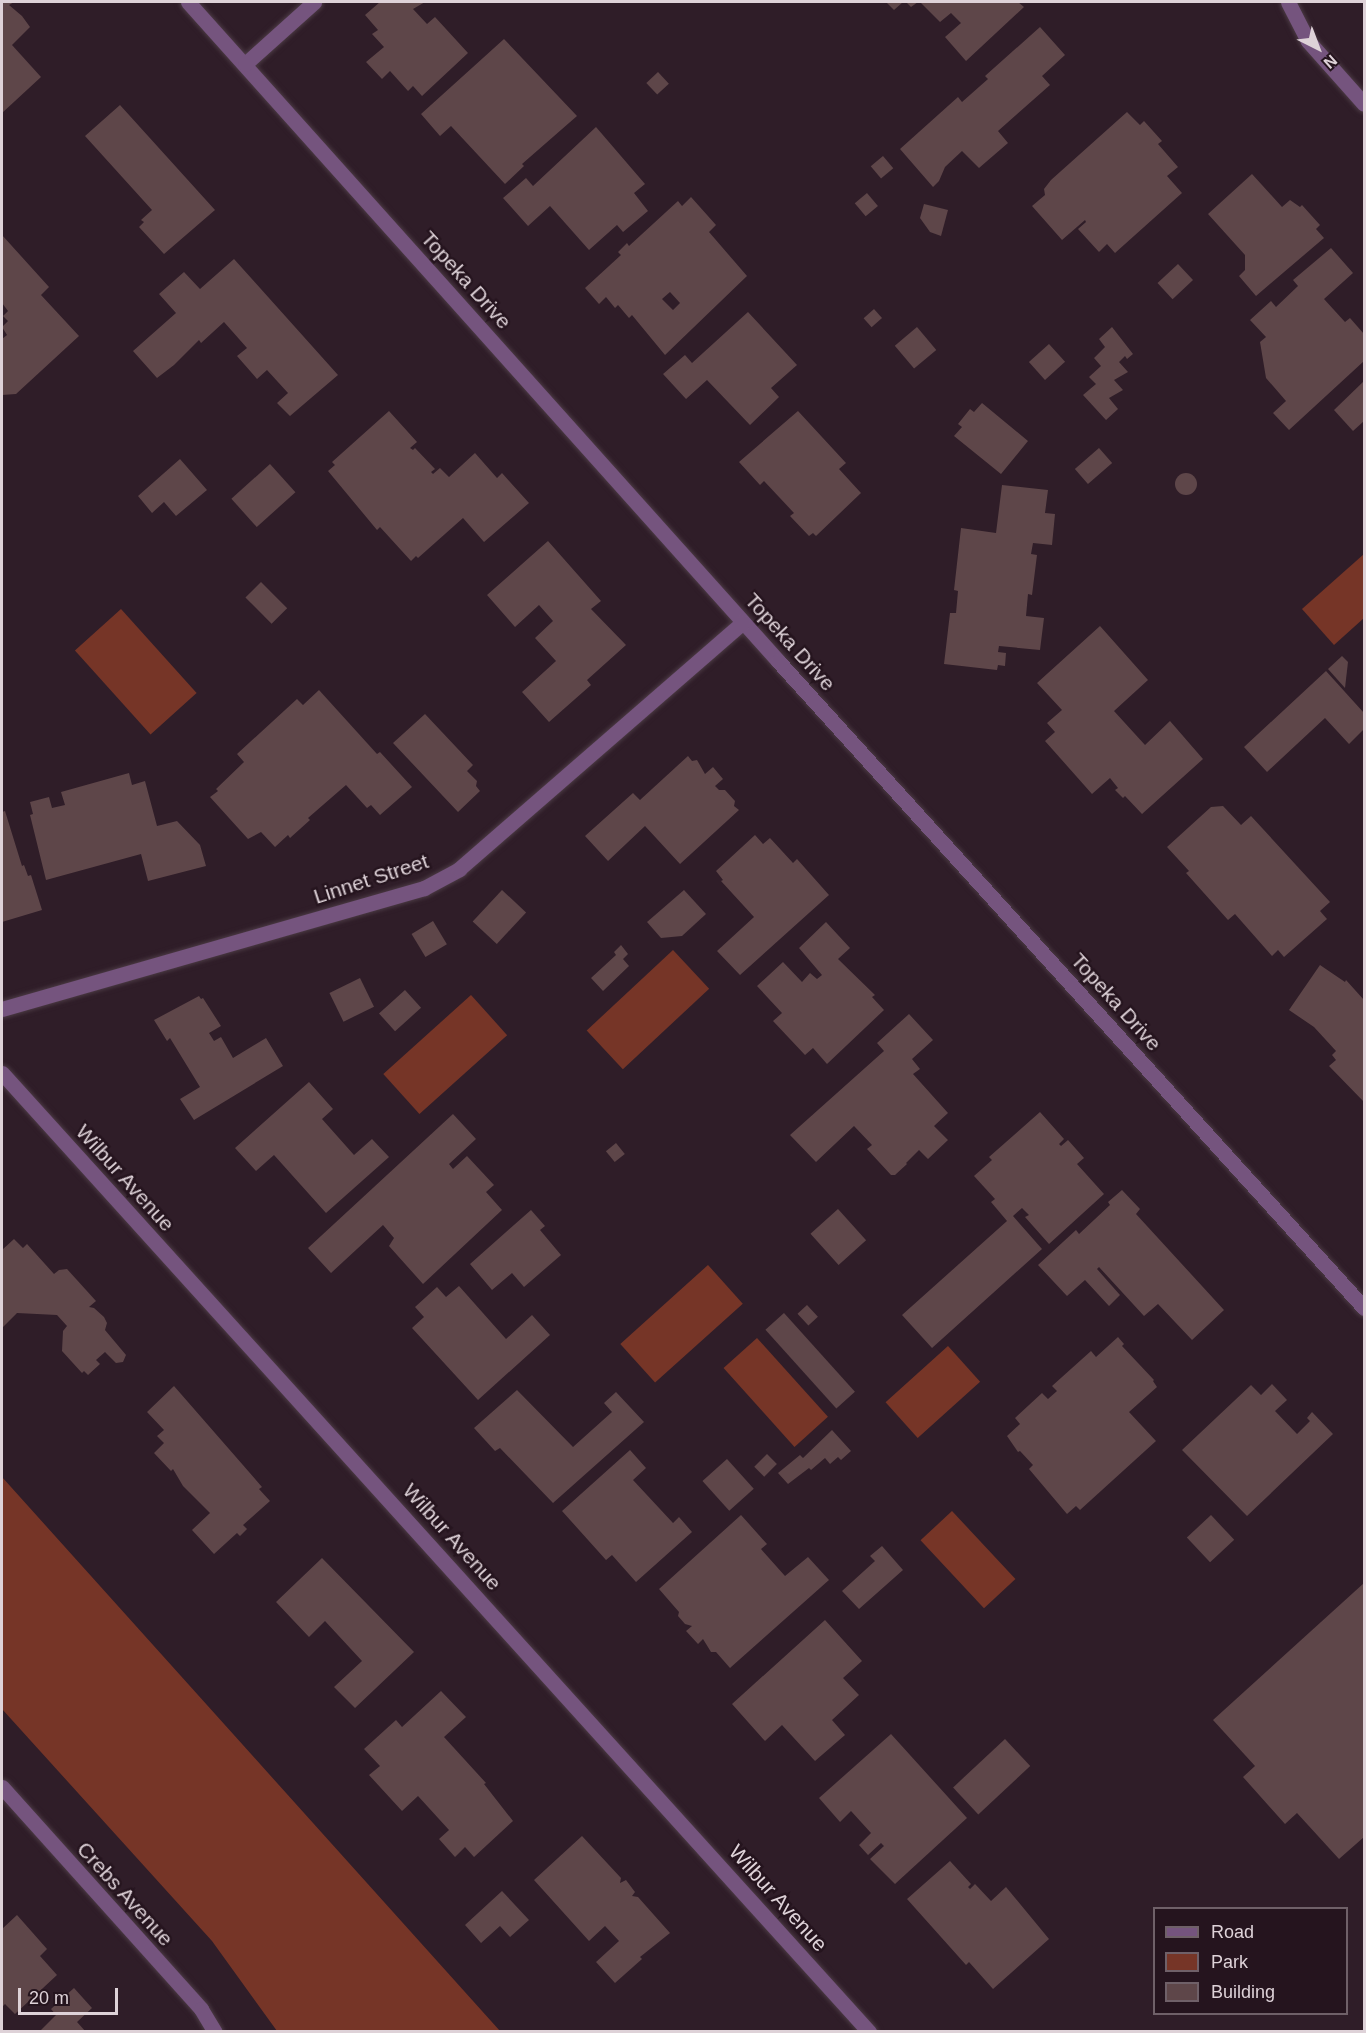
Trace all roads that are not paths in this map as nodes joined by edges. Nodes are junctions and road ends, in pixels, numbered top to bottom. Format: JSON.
{"nodes":[{"id":1,"x":188,"y":2,"type":"edge"},
{"id":2,"x":314,"y":2,"type":"edge"},
{"id":3,"x":1288,"y":2,"type":"edge"},
{"id":4,"x":245,"y":64,"type":"junction"},
{"id":5,"x":1365,"y":104,"type":"edge"},
{"id":6,"x":743,"y":622,"type":"junction"},
{"id":7,"x":2,"y":1009,"type":"edge"},
{"id":8,"x":2,"y":1073,"type":"edge"},
{"id":9,"x":1365,"y":1308,"type":"edge"},
{"id":10,"x":2,"y":1787,"type":"edge"},
{"id":11,"x":215,"y":2031,"type":"edge"},
{"id":12,"x":869,"y":2031,"type":"edge"}],
"edges":[{"from":1,"to":4,"type":"street","name":"Topeka Drive"},
{"from":2,"to":4,"type":"street"},
{"from":3,"to":5,"type":"street"},
{"from":4,"to":6,"type":"street","name":"Topeka Drive"},
{"from":6,"to":7,"type":"street","name":"Linnet Street"},
{"from":6,"to":9,"type":"street","name":"Topeka Drive"},
{"from":8,"to":12,"type":"street","name":"Wilbur Avenue"},
{"from":10,"to":11,"type":"street","name":"Crebs Avenue"}]}
